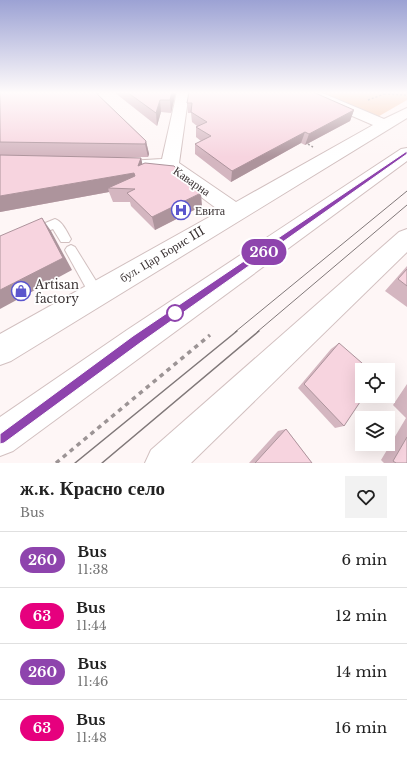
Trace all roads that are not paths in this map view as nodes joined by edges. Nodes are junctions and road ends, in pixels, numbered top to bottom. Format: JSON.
{"nodes":[{"id":1,"x":179,"y":114,"type":"edge"},
{"id":2,"x":358,"y":114,"type":"edge"},
{"id":3,"x":404,"y":114,"type":"edge"},
{"id":4,"x":384,"y":125,"type":"junction"},
{"id":5,"x":407,"y":153,"type":"edge"},
{"id":6,"x":117,"y":164,"type":"edge"},
{"id":7,"x":170,"y":165,"type":"junction"},
{"id":8,"x":234,"y":211,"type":"junction"},
{"id":9,"x":28,"y":235,"type":"edge"},
{"id":10,"x":407,"y":238,"type":"edge"},
{"id":11,"x":65,"y":240,"type":"dead end"},
{"id":12,"x":71,"y":250,"type":"dead end"},
{"id":13,"x":96,"y":293,"type":"junction"},
{"id":14,"x":0,"y":350,"type":"edge"},
{"id":15,"x":0,"y":438,"type":"edge"},
{"id":16,"x":164,"y":463,"type":"edge"}],
"edges":[{"from":1,"to":7,"type":"street"},
{"from":2,"to":4,"type":"street"},
{"from":3,"to":4,"type":"street","name":"бул. Цар Борис III"},
{"from":4,"to":8,"type":"street","name":"бул. Цар Борис III"},
{"from":5,"to":15,"type":"street"},
{"from":6,"to":7,"type":"street","name":"Каварна"},
{"from":7,"to":8,"type":"street","name":"Каварна"},
{"from":8,"to":13,"type":"street","name":"бул. Цар Борис III"},
{"from":9,"to":11,"type":"lane"},
{"from":10,"to":16,"type":"street"},
{"from":12,"to":13,"type":"lane"},
{"from":13,"to":14,"type":"street","name":"бул. Цар Борис III"}]}
